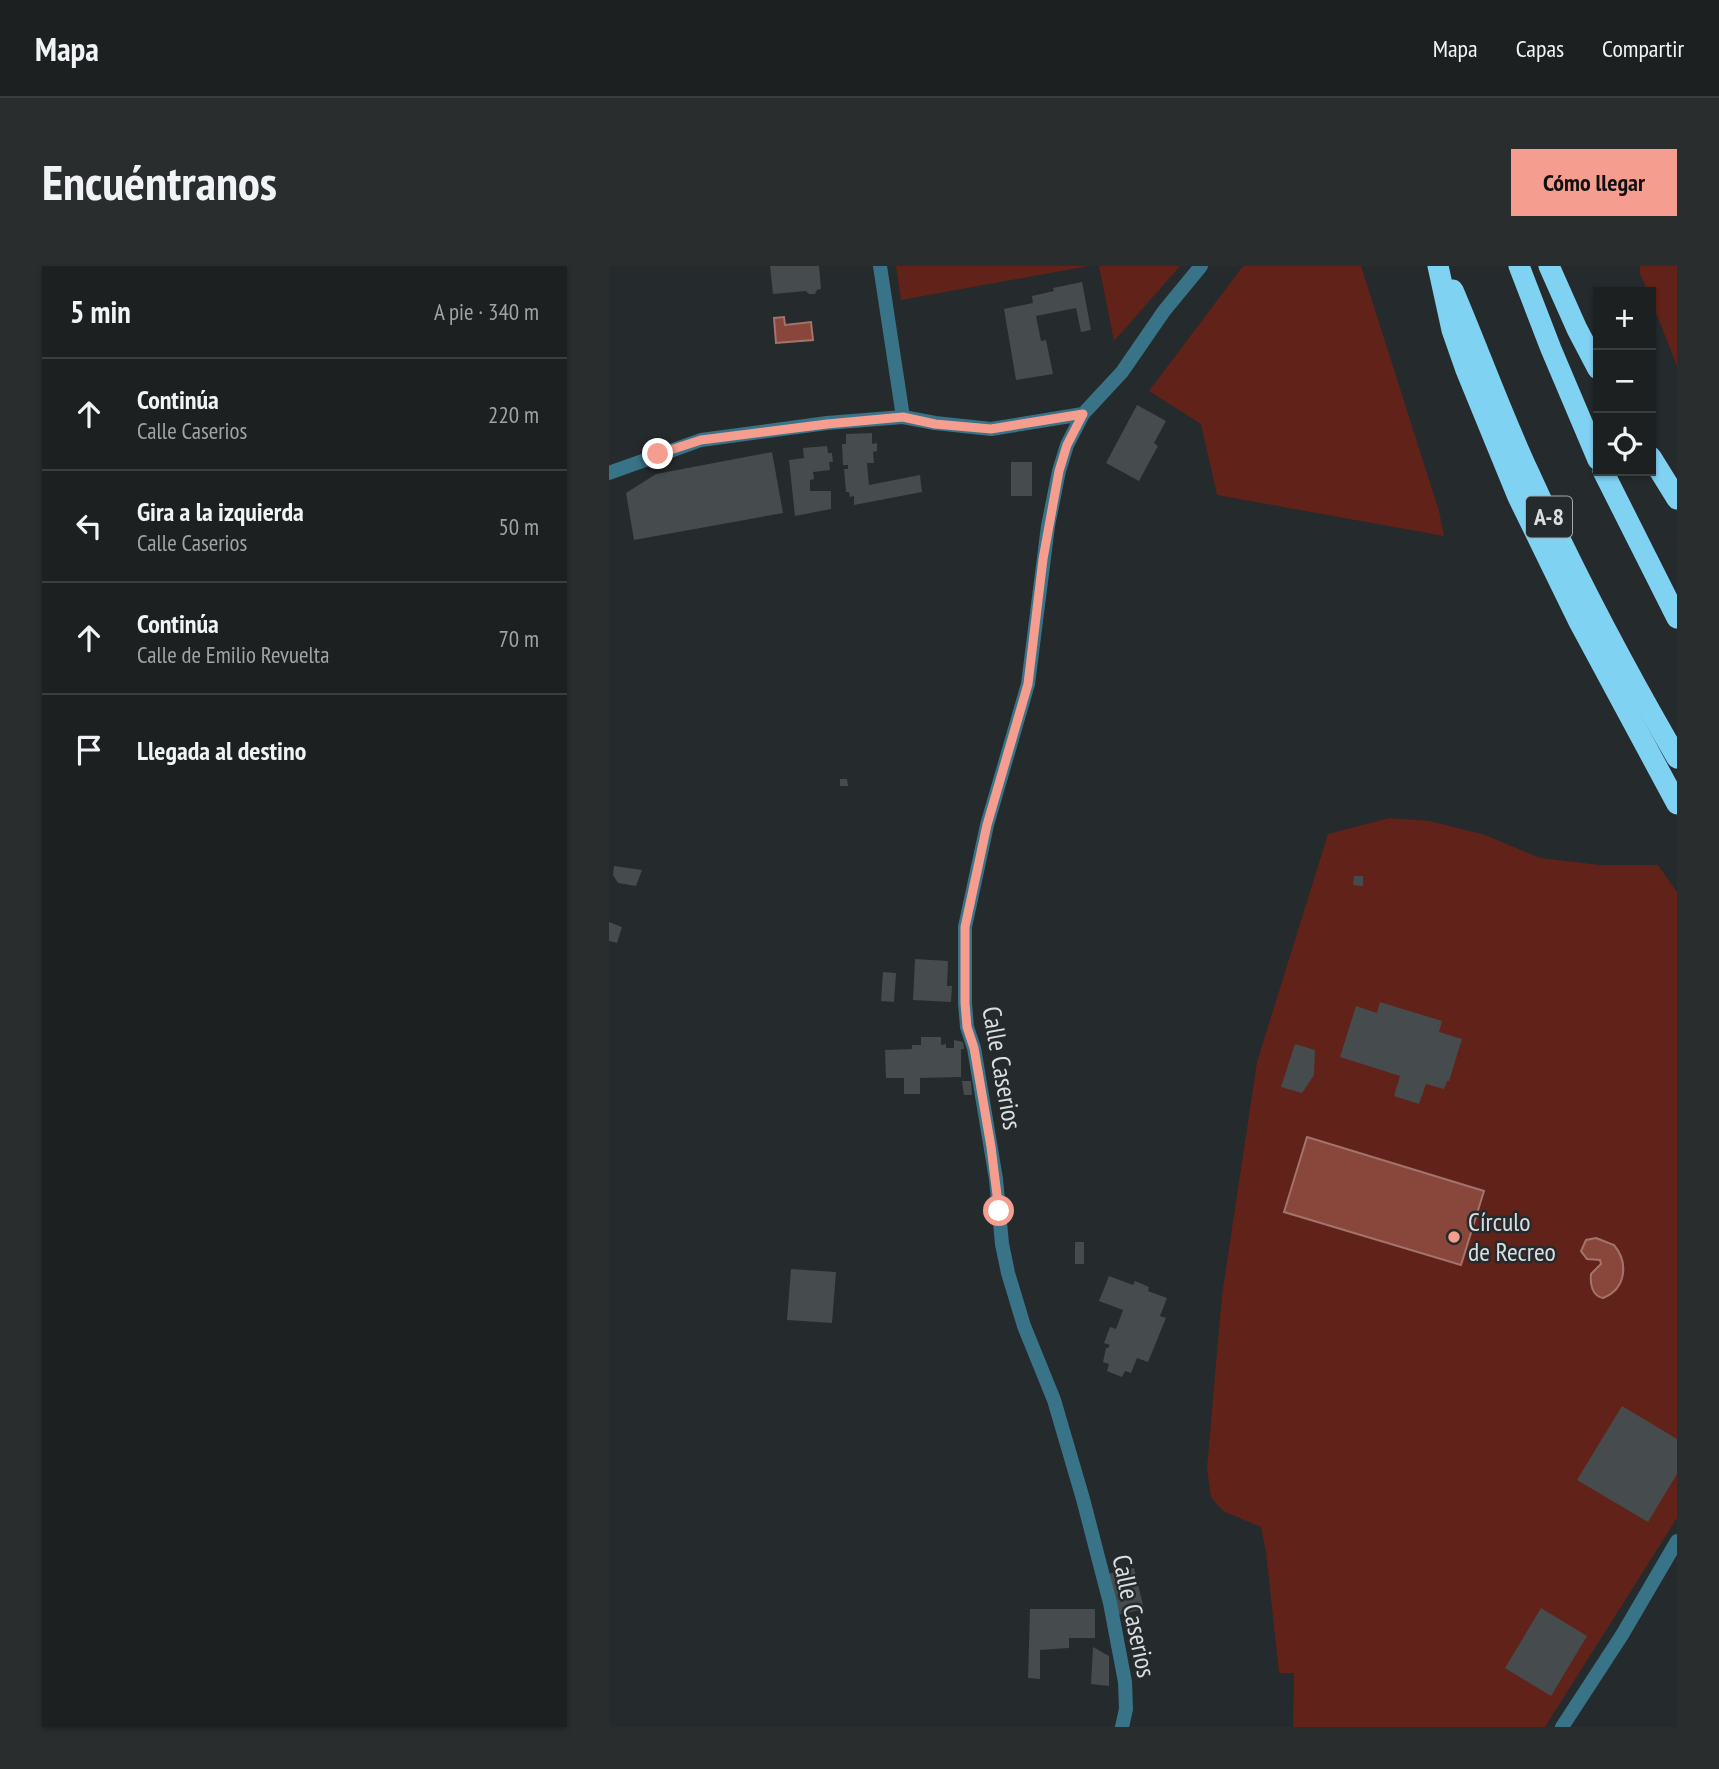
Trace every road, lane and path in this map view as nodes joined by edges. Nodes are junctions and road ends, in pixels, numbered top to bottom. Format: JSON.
{"nodes":[{"id":1,"x":880,"y":266,"type":"edge"},
{"id":2,"x":1201,"y":266,"type":"edge"},
{"id":3,"x":1440,"y":266,"type":"edge"},
{"id":4,"x":1519,"y":266,"type":"edge"},
{"id":5,"x":1549,"y":266,"type":"edge"},
{"id":6,"x":1593,"y":359,"type":"edge"},
{"id":7,"x":1083,"y":414,"type":"junction"},
{"id":8,"x":903,"y":417,"type":"junction"},
{"id":9,"x":1593,"y":449,"type":"edge"},
{"id":10,"x":1656,"y":465,"type":"edge"},
{"id":11,"x":609,"y":473,"type":"edge"},
{"id":12,"x":1606,"y":476,"type":"edge"},
{"id":13,"x":1677,"y":499,"type":"edge"},
{"id":14,"x":1677,"y":618,"type":"edge"},
{"id":15,"x":1677,"y":758,"type":"edge"},
{"id":16,"x":1677,"y":804,"type":"edge"},
{"id":17,"x":1677,"y":1541,"type":"edge"},
{"id":18,"x":1122,"y":1727,"type":"edge"},
{"id":19,"x":1562,"y":1727,"type":"edge"}],
"edges":[{"from":1,"to":8,"type":"street"},
{"from":2,"to":7,"type":"street","name":"Calle Caserios"},
{"from":3,"to":15,"type":"highway","number":"A-8"},
{"from":3,"to":16,"type":"highway"},
{"from":4,"to":9,"type":"highway"},
{"from":5,"to":6,"type":"highway"},
{"from":7,"to":8,"type":"street"},
{"from":7,"to":18,"type":"street","name":"Calle Caserios"},
{"from":8,"to":11,"type":"street"},
{"from":10,"to":13,"type":"highway"},
{"from":12,"to":14,"type":"highway"},
{"from":17,"to":19,"type":"street"}]}
